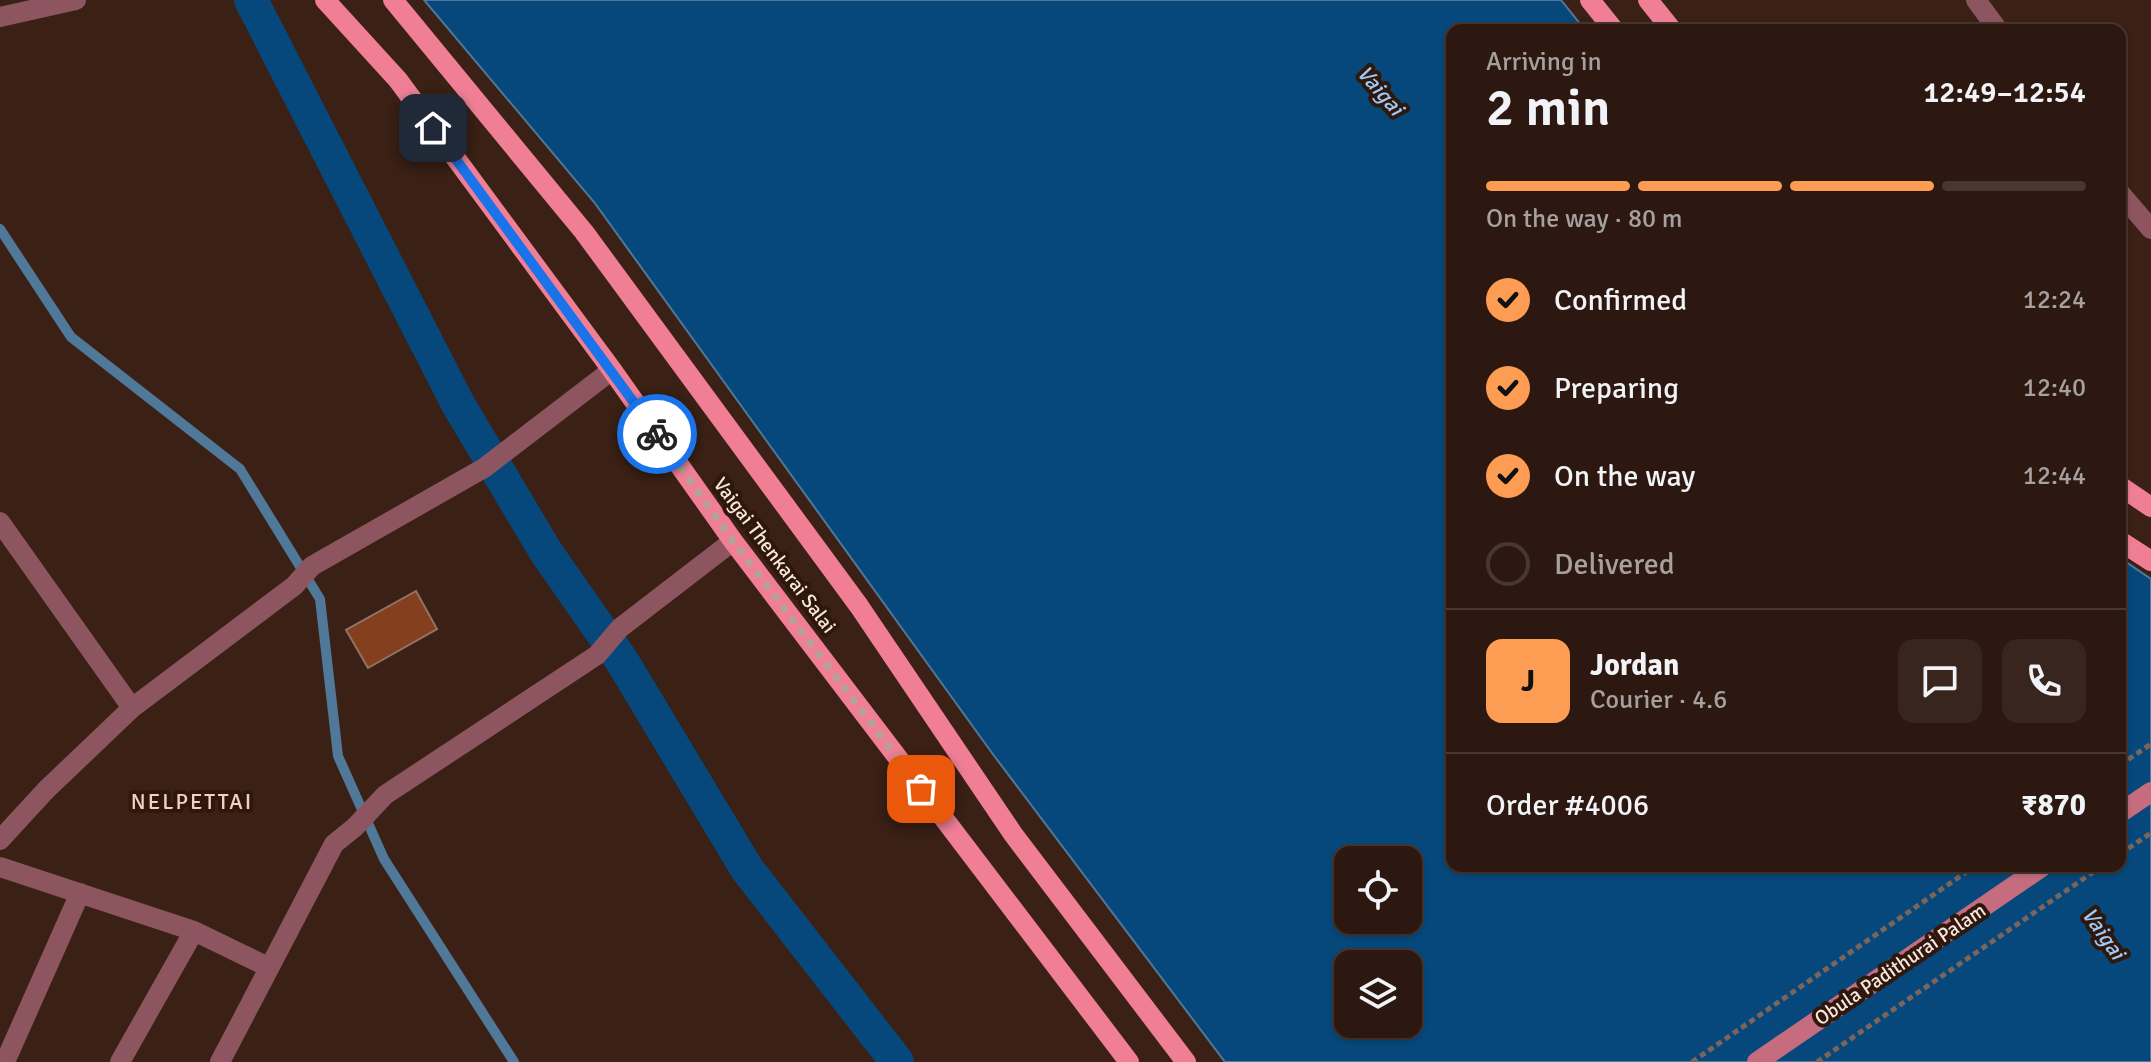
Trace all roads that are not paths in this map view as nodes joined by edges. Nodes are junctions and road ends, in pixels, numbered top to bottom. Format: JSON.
{"nodes":[{"id":1,"x":76,"y":0,"type":"edge"},
{"id":2,"x":325,"y":0,"type":"edge"},
{"id":3,"x":393,"y":0,"type":"edge"},
{"id":4,"x":1590,"y":0,"type":"edge"},
{"id":5,"x":1648,"y":0,"type":"edge"},
{"id":6,"x":1976,"y":0,"type":"edge"},
{"id":7,"x":0,"y":17,"type":"edge"},
{"id":8,"x":1609,"y":24,"type":"edge"},
{"id":9,"x":1667,"y":24,"type":"edge"},
{"id":10,"x":1994,"y":24,"type":"edge"},
{"id":11,"x":2126,"y":200,"type":"edge"},
{"id":12,"x":2151,"y":229,"type":"edge"},
{"id":13,"x":612,"y":370,"type":"junction"},
{"id":14,"x":2126,"y":490,"type":"edge"},
{"id":15,"x":2151,"y":507,"type":"edge"},
{"id":16,"x":0,"y":522,"type":"edge"},
{"id":17,"x":733,"y":541,"type":"junction"},
{"id":18,"x":2126,"y":545,"type":"edge"},
{"id":19,"x":2151,"y":561,"type":"edge"},
{"id":20,"x":132,"y":708,"type":"junction"},
{"id":21,"x":2151,"y":792,"type":"edge"},
{"id":22,"x":2126,"y":809,"type":"edge"},
{"id":23,"x":0,"y":840,"type":"edge"},
{"id":24,"x":0,"y":867,"type":"edge"},
{"id":25,"x":2034,"y":872,"type":"edge"},
{"id":26,"x":80,"y":893,"type":"junction"},
{"id":27,"x":194,"y":931,"type":"junction"},
{"id":28,"x":268,"y":967,"type":"junction"},
{"id":29,"x":5,"y":1062,"type":"edge"},
{"id":30,"x":120,"y":1062,"type":"edge"},
{"id":31,"x":220,"y":1062,"type":"edge"},
{"id":32,"x":1129,"y":1062,"type":"edge"},
{"id":33,"x":1186,"y":1062,"type":"edge"},
{"id":34,"x":1757,"y":1062,"type":"edge"}],
"edges":[{"from":1,"to":7,"type":"street"},
{"from":2,"to":13,"type":"main road","name":"Vaigai Thenkarai Salai"},
{"from":3,"to":33,"type":"main road","name":"Vaigai Thenkarai Salai"},
{"from":4,"to":8,"type":"main road"},
{"from":5,"to":9,"type":"main road"},
{"from":6,"to":10,"type":"street"},
{"from":11,"to":12,"type":"street"},
{"from":13,"to":17,"type":"main road","name":"Vaigai Thenkarai Salai"},
{"from":13,"to":20,"type":"street"},
{"from":14,"to":15,"type":"main road"},
{"from":16,"to":20,"type":"street"},
{"from":17,"to":28,"type":"street"},
{"from":17,"to":32,"type":"main road","name":"Vaigai Thenkarai Salai"},
{"from":18,"to":19,"type":"main road"},
{"from":20,"to":23,"type":"street"},
{"from":21,"to":22,"type":"main road"},
{"from":24,"to":26,"type":"street"},
{"from":25,"to":34,"type":"main road","name":"Obula Padithurai Palam"},
{"from":26,"to":27,"type":"street"},
{"from":26,"to":29,"type":"street"},
{"from":27,"to":28,"type":"street"},
{"from":27,"to":30,"type":"street"},
{"from":28,"to":31,"type":"street"}]}
